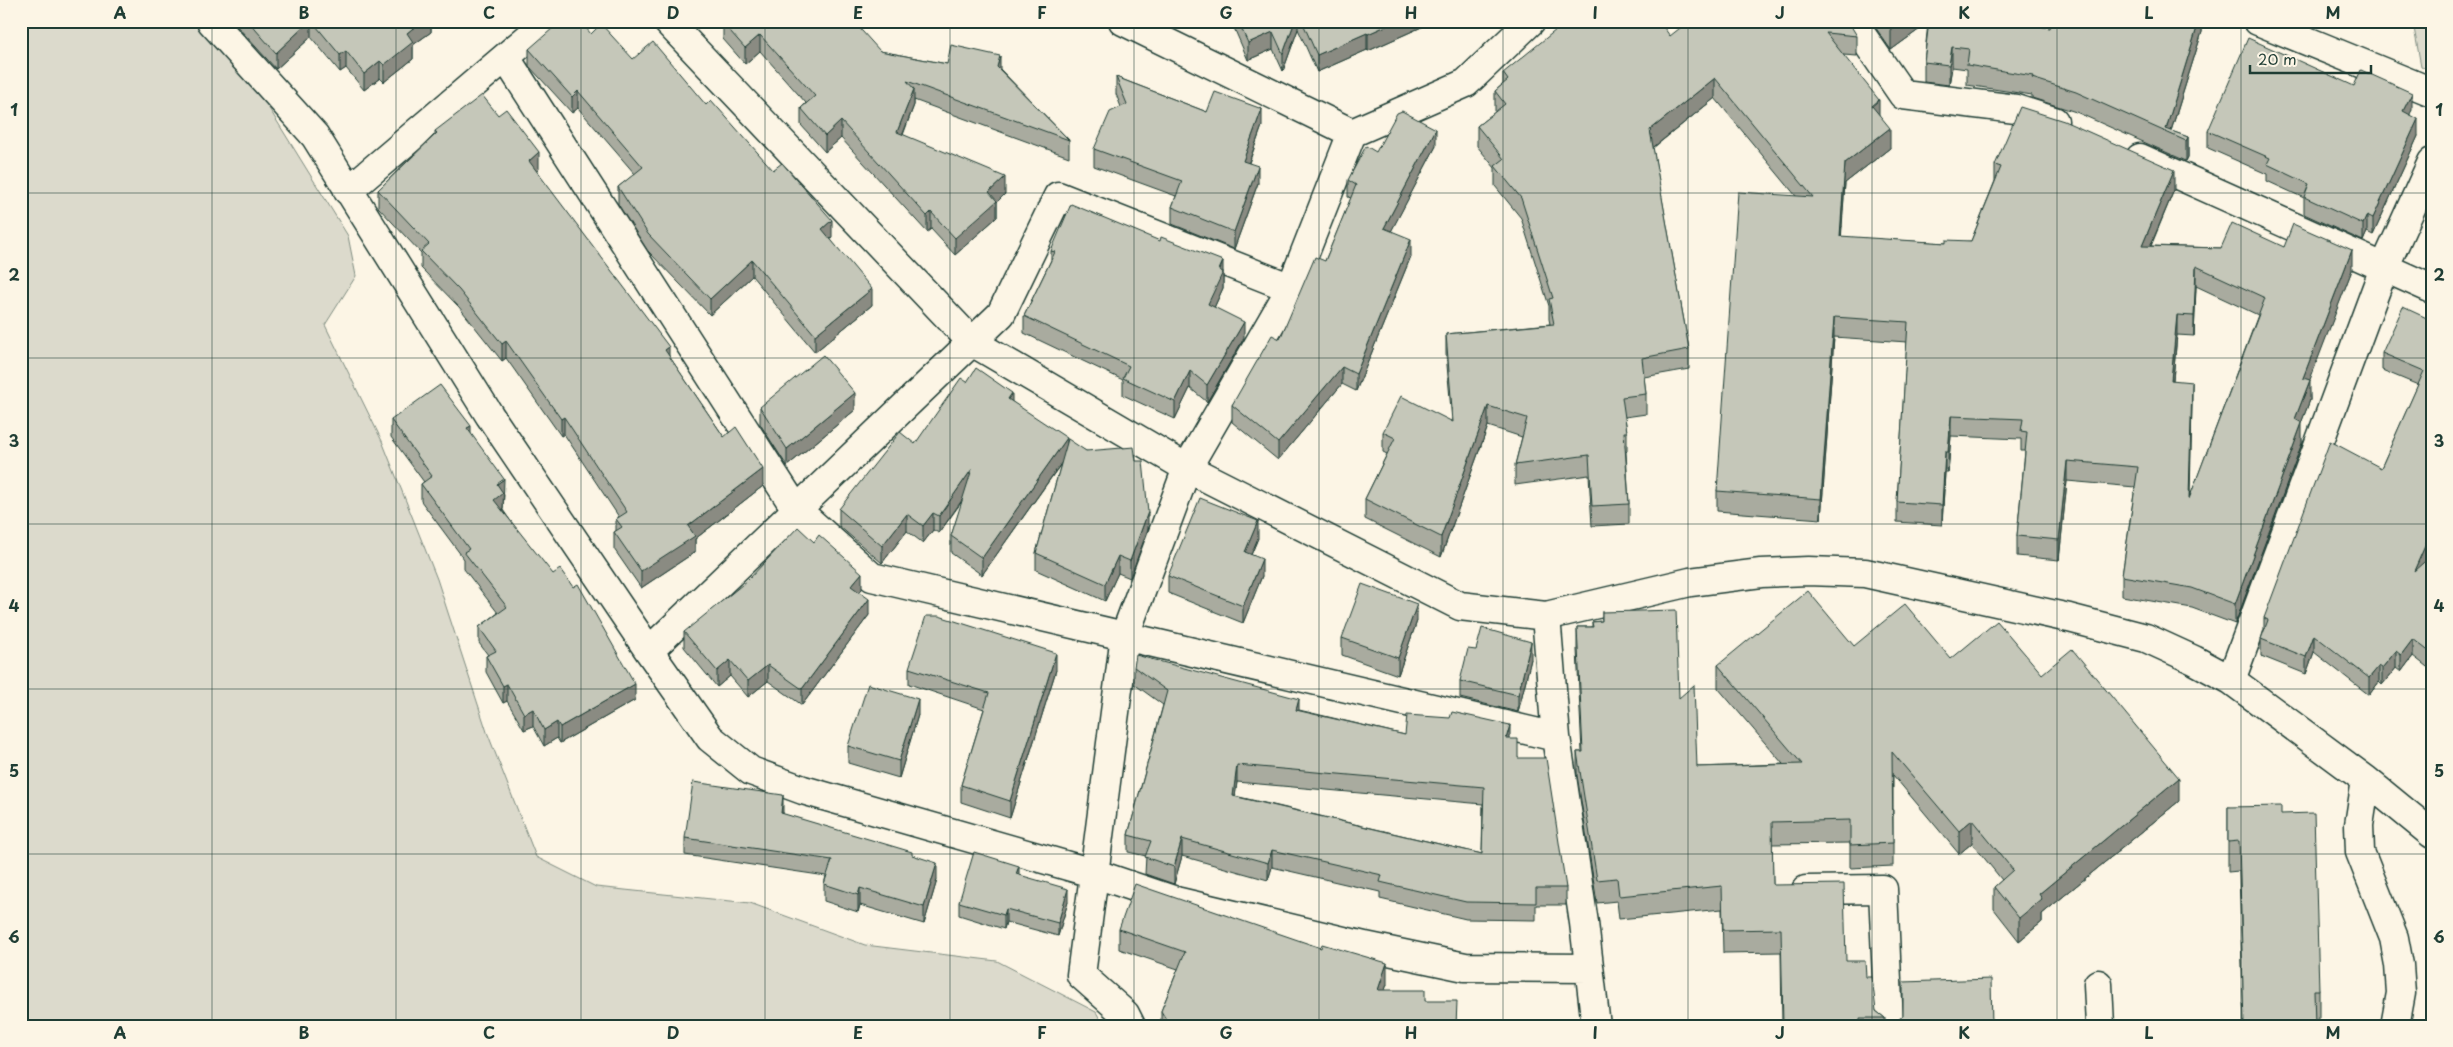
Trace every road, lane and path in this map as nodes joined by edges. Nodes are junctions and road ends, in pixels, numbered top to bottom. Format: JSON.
{"nodes":[{"id":1,"x":211,"y":21,"type":"edge"},
{"id":2,"x":548,"y":21,"type":"edge"},
{"id":3,"x":667,"y":21,"type":"edge"},
{"id":4,"x":1123,"y":21,"type":"edge"},
{"id":5,"x":1531,"y":21,"type":"edge"},
{"id":6,"x":1852,"y":21,"type":"edge"},
{"id":7,"x":2258,"y":21,"type":"edge"},
{"id":8,"x":506,"y":58,"type":"junction"},
{"id":9,"x":2432,"y":92,"type":"edge"},
{"id":10,"x":2079,"y":130,"type":"edge"},
{"id":11,"x":1352,"y":133,"type":"junction"},
{"id":12,"x":2115,"y":146,"type":"edge"},
{"id":13,"x":2432,"y":162,"type":"edge"},
{"id":14,"x":348,"y":192,"type":"junction"},
{"id":15,"x":2384,"y":268,"type":"junction"},
{"id":16,"x":1291,"y":288,"type":"junction"},
{"id":17,"x":2432,"y":289,"type":"edge"},
{"id":18,"x":972,"y":342,"type":"junction"},
{"id":19,"x":1187,"y":468,"type":"junction"},
{"id":20,"x":796,"y":509,"type":"junction"},
{"id":21,"x":1546,"y":616,"type":"junction"},
{"id":22,"x":1125,"y":635,"type":"junction"},
{"id":23,"x":648,"y":652,"type":"junction"},
{"id":24,"x":2231,"y":680,"type":"junction"},
{"id":25,"x":1556,"y":737,"type":"junction"},
{"id":26,"x":2366,"y":780,"type":"junction"},
{"id":27,"x":2432,"y":834,"type":"edge"},
{"id":28,"x":1096,"y":874,"type":"junction"},
{"id":29,"x":1787,"y":890,"type":"edge"},
{"id":30,"x":1589,"y":968,"type":"junction"},
{"id":31,"x":2098,"y":984,"type":"dead end"},
{"id":32,"x":1131,"y":1026,"type":"edge"},
{"id":33,"x":1596,"y":1026,"type":"edge"},
{"id":34,"x":1889,"y":1026,"type":"edge"},
{"id":35,"x":2100,"y":1026,"type":"edge"},
{"id":36,"x":2395,"y":1026,"type":"edge"}],
"edges":[{"from":1,"to":14,"type":"street"},
{"from":2,"to":8,"type":"street"},
{"from":3,"to":18,"type":"street"},
{"from":4,"to":11,"type":"street"},
{"from":5,"to":11,"type":"street"},
{"from":6,"to":10,"type":"street"},
{"from":7,"to":9,"type":"street"},
{"from":8,"to":14,"type":"street"},
{"from":8,"to":20,"type":"street"},
{"from":11,"to":16,"type":"street"},
{"from":12,"to":15,"type":"street"},
{"from":13,"to":15,"type":"street"},
{"from":14,"to":23,"type":"street"},
{"from":15,"to":17,"type":"street"},
{"from":15,"to":24,"type":"street"},
{"from":16,"to":18,"type":"street"},
{"from":16,"to":19,"type":"street"},
{"from":18,"to":19,"type":"street"},
{"from":18,"to":20,"type":"street"},
{"from":19,"to":21,"type":"street"},
{"from":19,"to":22,"type":"street"},
{"from":20,"to":22,"type":"street"},
{"from":20,"to":23,"type":"street"},
{"from":21,"to":24,"type":"street"},
{"from":21,"to":25,"type":"street"},
{"from":22,"to":25,"type":"street"},
{"from":22,"to":28,"type":"street"},
{"from":23,"to":28,"type":"street"},
{"from":24,"to":26,"type":"street"},
{"from":25,"to":30,"type":"street"},
{"from":26,"to":27,"type":"street"},
{"from":26,"to":36,"type":"street"},
{"from":28,"to":30,"type":"street"},
{"from":28,"to":32,"type":"street"},
{"from":29,"to":34,"type":"street"},
{"from":30,"to":33,"type":"street"},
{"from":31,"to":35,"type":"street"}]}
